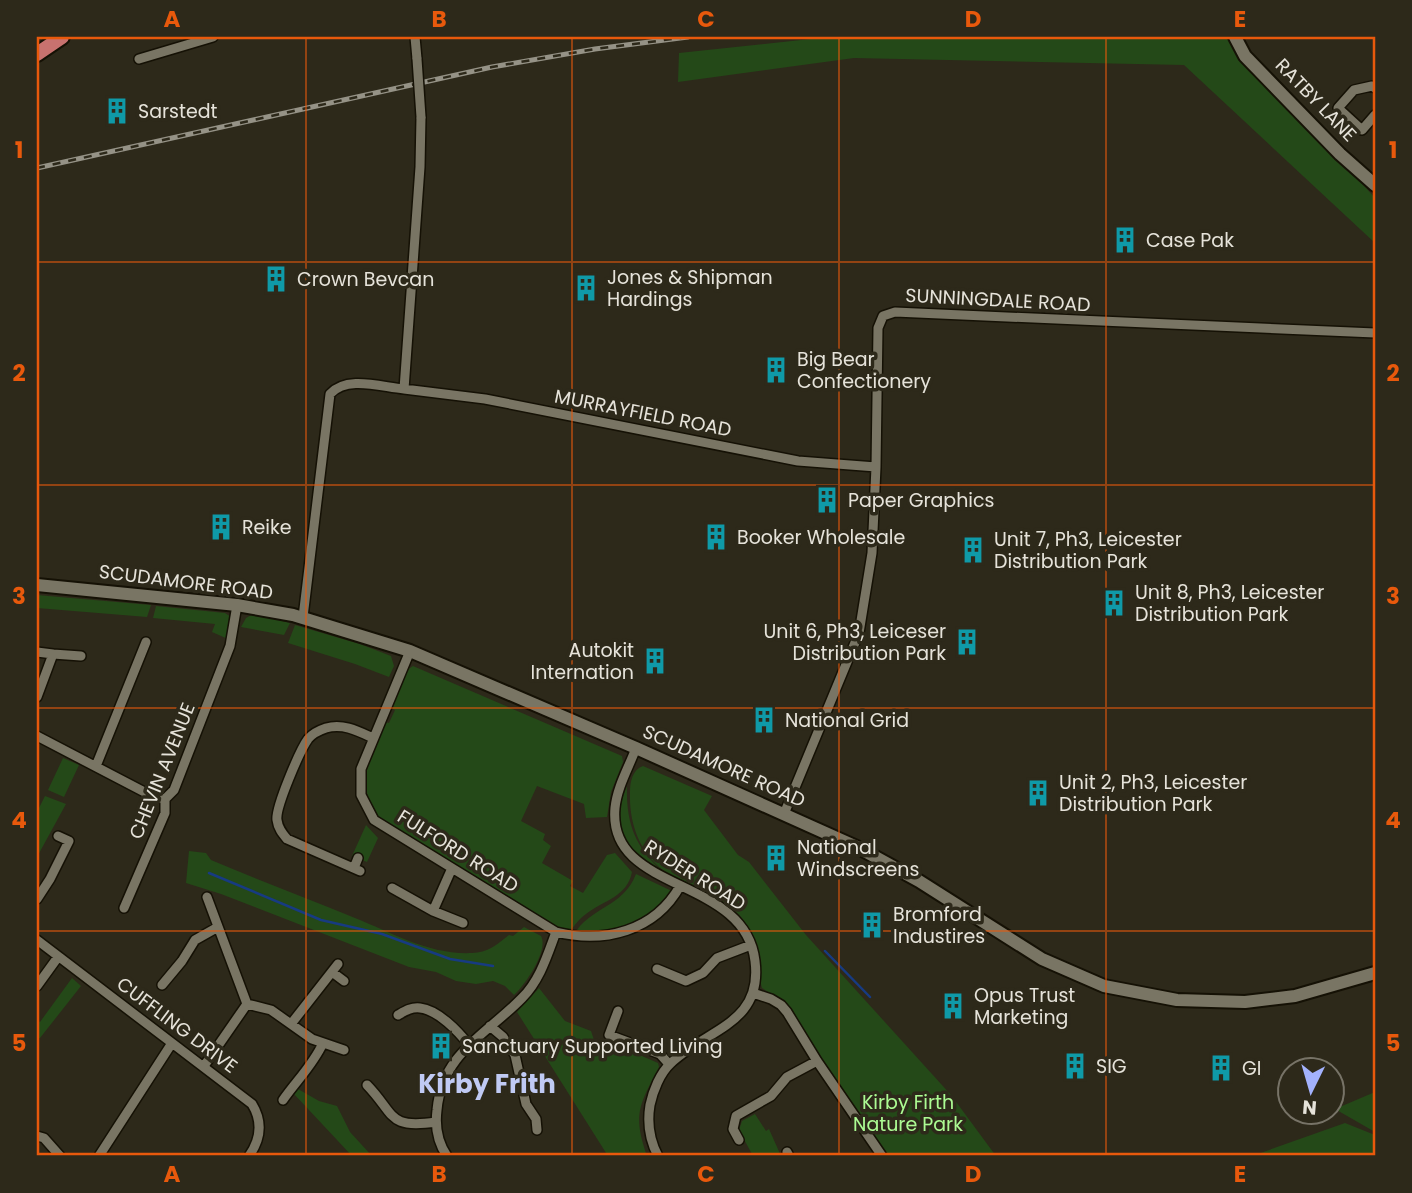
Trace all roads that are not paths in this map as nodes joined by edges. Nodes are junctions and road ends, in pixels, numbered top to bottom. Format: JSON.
{"nodes":[{"id":1,"x":62,"y":37,"type":"edge"},
{"id":2,"x":213,"y":37,"type":"edge"},
{"id":3,"x":415,"y":37,"type":"edge"},
{"id":4,"x":1237,"y":41,"type":"edge"},
{"id":5,"x":37,"y":54,"type":"edge"},
{"id":6,"x":139,"y":58,"type":"dead end"},
{"id":7,"x":1375,"y":88,"type":"edge"},
{"id":8,"x":1375,"y":115,"type":"edge"},
{"id":9,"x":1375,"y":186,"type":"edge"},
{"id":10,"x":1375,"y":333,"type":"edge"},
{"id":11,"x":404,"y":389,"type":"junction"},
{"id":12,"x":876,"y":467,"type":"junction"},
{"id":13,"x":37,"y":584,"type":"edge"},
{"id":14,"x":237,"y":605,"type":"junction"},
{"id":15,"x":303,"y":617,"type":"junction"},
{"id":16,"x":146,"y":642,"type":"dead end"},
{"id":17,"x":410,"y":650,"type":"junction"},
{"id":18,"x":37,"y":652,"type":"edge"},
{"id":19,"x":52,"y":654,"type":"junction"},
{"id":20,"x":81,"y":656,"type":"dead end"},
{"id":21,"x":37,"y":697,"type":"edge"},
{"id":22,"x":37,"y":736,"type":"edge"},
{"id":23,"x":373,"y":737,"type":"junction"},
{"id":24,"x":636,"y":748,"type":"junction"},
{"id":25,"x":96,"y":766,"type":"junction"},
{"id":26,"x":165,"y":799,"type":"junction"},
{"id":27,"x":784,"y":814,"type":"junction"},
{"id":28,"x":58,"y":836,"type":"dead end"},
{"id":29,"x":358,"y":858,"type":"dead end"},
{"id":30,"x":452,"y":868,"type":"junction"},
{"id":31,"x":680,"y":886,"type":"junction"},
{"id":32,"x":392,"y":888,"type":"dead end"},
{"id":33,"x":207,"y":897,"type":"dead end"},
{"id":34,"x":37,"y":899,"type":"edge"},
{"id":35,"x":124,"y":908,"type":"dead end"},
{"id":36,"x":433,"y":911,"type":"junction"},
{"id":37,"x":463,"y":923,"type":"dead end"},
{"id":38,"x":218,"y":927,"type":"junction"},
{"id":39,"x":556,"y":932,"type":"junction"},
{"id":40,"x":37,"y":940,"type":"edge"},
{"id":41,"x":751,"y":945,"type":"junction"},
{"id":42,"x":58,"y":957,"type":"junction"},
{"id":43,"x":657,"y":969,"type":"dead end"},
{"id":44,"x":1375,"y":973,"type":"edge"},
{"id":45,"x":344,"y":981,"type":"dead end"},
{"id":46,"x":162,"y":985,"type":"dead end"},
{"id":47,"x":37,"y":986,"type":"edge"},
{"id":48,"x":753,"y":993,"type":"junction"},
{"id":49,"x":247,"y":1004,"type":"junction"},
{"id":50,"x":618,"y":1010,"type":"dead end"},
{"id":51,"x":398,"y":1015,"type":"dead end"},
{"id":52,"x":290,"y":1024,"type":"junction"},
{"id":53,"x":490,"y":1026,"type":"junction"},
{"id":54,"x":173,"y":1043,"type":"junction"},
{"id":55,"x":323,"y":1043,"type":"junction"},
{"id":56,"x":469,"y":1045,"type":"junction"},
{"id":57,"x":344,"y":1050,"type":"dead end"},
{"id":58,"x":817,"y":1061,"type":"junction"},
{"id":59,"x":669,"y":1064,"type":"junction"},
{"id":60,"x":204,"y":1066,"type":"junction"},
{"id":61,"x":368,"y":1086,"type":"dead end"},
{"id":62,"x":283,"y":1100,"type":"dead end"},
{"id":63,"x":436,"y":1122,"type":"junction"},
{"id":64,"x":537,"y":1130,"type":"dead end"},
{"id":65,"x":37,"y":1136,"type":"edge"},
{"id":66,"x":739,"y":1140,"type":"dead end"},
{"id":67,"x":60,"y":1156,"type":"edge"},
{"id":68,"x":99,"y":1156,"type":"edge"},
{"id":69,"x":249,"y":1156,"type":"edge"},
{"id":70,"x":447,"y":1156,"type":"edge"},
{"id":71,"x":658,"y":1156,"type":"edge"},
{"id":72,"x":882,"y":1156,"type":"edge"}],
"edges":[{"from":1,"to":5,"type":"main road"},
{"from":2,"to":6,"type":"street"},
{"from":3,"to":11,"type":"street","bridge":true},
{"from":4,"to":9,"type":"street","name":"RATBY LANE"},
{"from":7,"to":8,"type":"street"},
{"from":10,"to":12,"type":"street","name":"SUNNINGDALE ROAD"},
{"from":11,"to":12,"type":"street","name":"MURRAYFIELD ROAD"},
{"from":11,"to":15,"type":"street","name":"MURRAYFIELD ROAD"},
{"from":12,"to":27,"type":"street","name":"SUNNINGDALE ROAD"},
{"from":13,"to":14,"type":"street","name":"SCUDAMORE ROAD"},
{"from":14,"to":15,"type":"street","name":"SCUDAMORE ROAD"},
{"from":14,"to":26,"type":"street","name":"CHEVIN AVENUE"},
{"from":15,"to":17,"type":"street","name":"SCUDAMORE ROAD"},
{"from":16,"to":25,"type":"street"},
{"from":17,"to":23,"type":"street","name":"FULFORD ROAD"},
{"from":17,"to":24,"type":"street","name":"SCUDAMORE ROAD"},
{"from":18,"to":19,"type":"street"},
{"from":19,"to":20,"type":"street"},
{"from":19,"to":21,"type":"street"},
{"from":22,"to":25,"type":"street"},
{"from":23,"to":29,"type":"street"},
{"from":23,"to":30,"type":"street","name":"FULFORD ROAD"},
{"from":24,"to":27,"type":"street","name":"SCUDAMORE ROAD"},
{"from":24,"to":31,"type":"street","name":"RYDER ROAD"},
{"from":25,"to":26,"type":"street"},
{"from":26,"to":35,"type":"street","name":"CHEVIN AVENUE"},
{"from":27,"to":44,"type":"street","name":"SCUDAMORE ROAD"},
{"from":28,"to":34,"type":"street"},
{"from":30,"to":36,"type":"street"},
{"from":30,"to":39,"type":"street","name":"FULFORD ROAD"},
{"from":31,"to":39,"type":"street","name":"FULFORD ROAD"},
{"from":31,"to":41,"type":"street","name":"RYDER ROAD"},
{"from":32,"to":36,"type":"street"},
{"from":33,"to":38,"type":"street"},
{"from":36,"to":37,"type":"street"},
{"from":38,"to":46,"type":"street"},
{"from":38,"to":49,"type":"street"},
{"from":39,"to":53,"type":"street"},
{"from":40,"to":42,"type":"street","name":"CUFFLING DRIVE"},
{"from":41,"to":43,"type":"street"},
{"from":41,"to":48,"type":"street","name":"RYDER ROAD"},
{"from":42,"to":47,"type":"street"},
{"from":42,"to":54,"type":"street","name":"CUFFLING DRIVE"},
{"from":45,"to":52,"type":"street"},
{"from":48,"to":58,"type":"street"},
{"from":48,"to":59,"type":"street"},
{"from":49,"to":52,"type":"street"},
{"from":49,"to":60,"type":"street"},
{"from":50,"to":59,"type":"street"},
{"from":51,"to":56,"type":"street"},
{"from":52,"to":55,"type":"street"},
{"from":53,"to":56,"type":"street"},
{"from":53,"to":64,"type":"street"},
{"from":54,"to":60,"type":"street","name":"CUFFLING DRIVE"},
{"from":54,"to":68,"type":"street"},
{"from":55,"to":57,"type":"street"},
{"from":55,"to":62,"type":"street"},
{"from":56,"to":63,"type":"street"},
{"from":58,"to":66,"type":"street"},
{"from":58,"to":72,"type":"street"},
{"from":59,"to":71,"type":"street"},
{"from":60,"to":69,"type":"street","name":"CUFFLING DRIVE"},
{"from":61,"to":63,"type":"street"},
{"from":63,"to":70,"type":"street"},
{"from":65,"to":67,"type":"street"}]}
